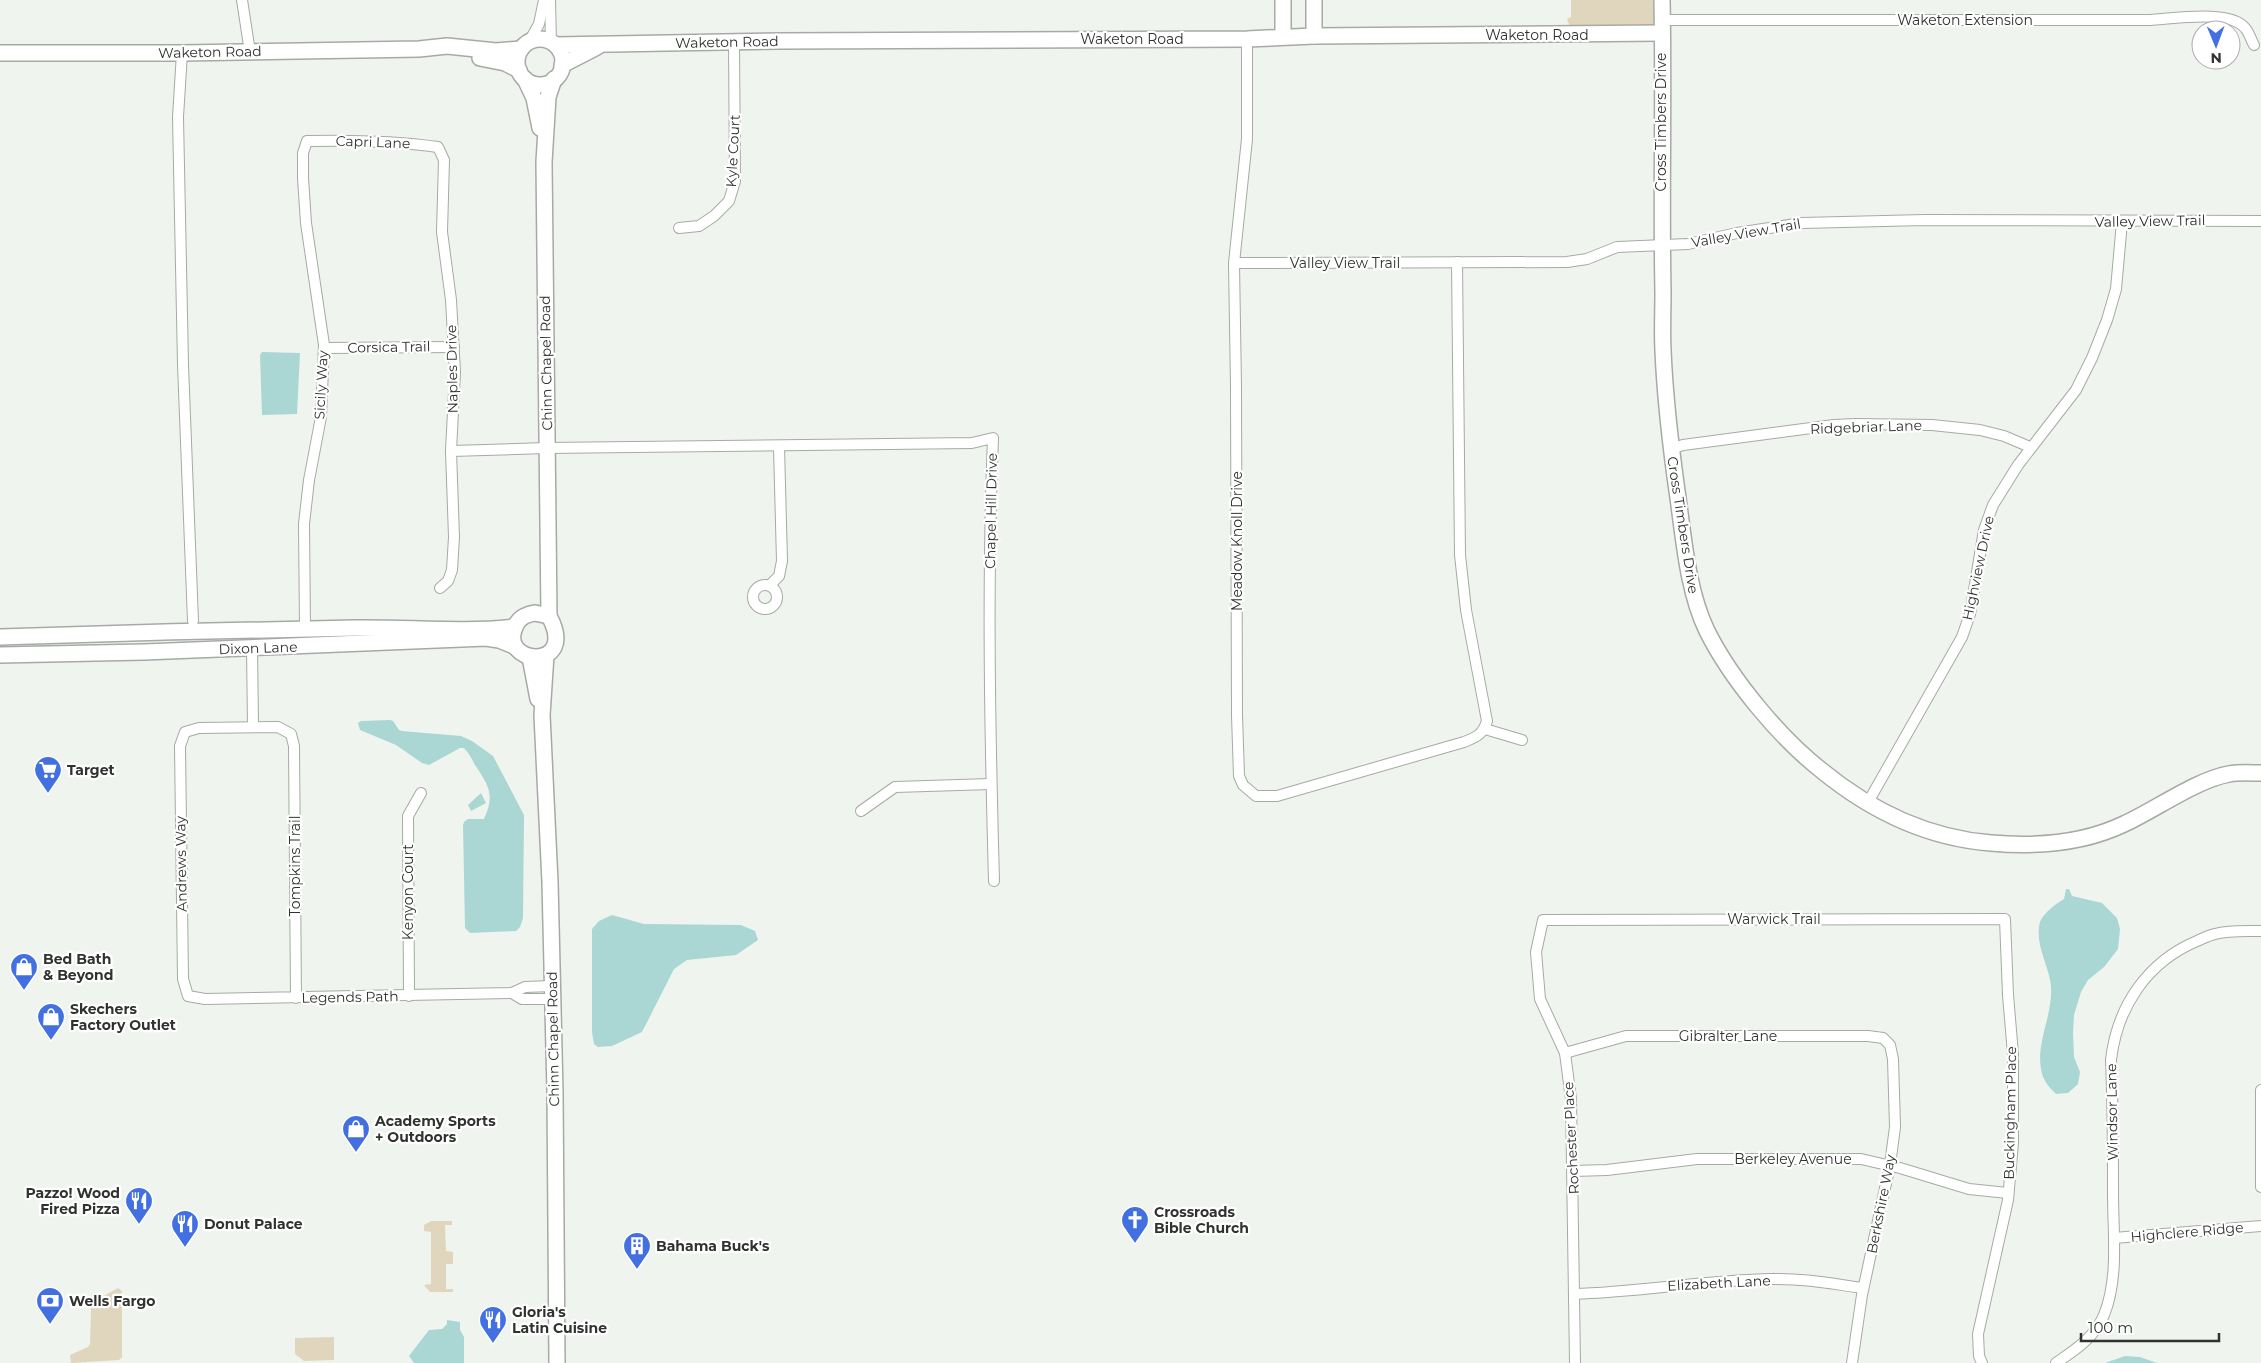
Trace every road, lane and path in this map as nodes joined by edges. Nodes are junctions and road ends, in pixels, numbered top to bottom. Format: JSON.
{"nodes":[{"id":1,"x":242,"y":0,"type":"edge"},
{"id":2,"x":544,"y":0,"type":"edge"},
{"id":3,"x":550,"y":0,"type":"edge"},
{"id":4,"x":1283,"y":0,"type":"edge"},
{"id":5,"x":1314,"y":0,"type":"edge"},
{"id":6,"x":1662,"y":0,"type":"edge"},
{"id":7,"x":1662,"y":27,"type":"junction"},
{"id":8,"x":1314,"y":36,"type":"junction"},
{"id":9,"x":1283,"y":37,"type":"junction"},
{"id":10,"x":1246,"y":39,"type":"junction"},
{"id":11,"x":734,"y":42,"type":"junction"},
{"id":12,"x":553,"y":43,"type":"junction"},
{"id":13,"x":603,"y":44,"type":"junction"},
{"id":14,"x":525,"y":46,"type":"junction"},
{"id":15,"x":2254,"y":46,"type":"dead end"},
{"id":16,"x":419,"y":48,"type":"junction"},
{"id":17,"x":250,"y":52,"type":"junction"},
{"id":18,"x":0,"y":53,"type":"edge"},
{"id":19,"x":182,"y":53,"type":"junction"},
{"id":20,"x":562,"y":65,"type":"junction"},
{"id":21,"x":522,"y":74,"type":"junction"},
{"id":22,"x":554,"y":79,"type":"junction"},
{"id":23,"x":307,"y":141,"type":"joint"},
{"id":24,"x":438,"y":147,"type":"joint"},
{"id":25,"x":544,"y":162,"type":"junction"},
{"id":26,"x":2261,"y":221,"type":"edge"},
{"id":27,"x":2122,"y":222,"type":"junction"},
{"id":28,"x":679,"y":228,"type":"dead end"},
{"id":29,"x":1662,"y":245,"type":"junction"},
{"id":30,"x":1457,"y":262,"type":"junction"},
{"id":31,"x":1234,"y":263,"type":"junction"},
{"id":32,"x":454,"y":347,"type":"junction"},
{"id":33,"x":324,"y":348,"type":"junction"},
{"id":34,"x":778,"y":446,"type":"junction"},
{"id":35,"x":2030,"y":447,"type":"junction"},
{"id":36,"x":546,"y":448,"type":"junction"},
{"id":37,"x":1671,"y":449,"type":"junction"},
{"id":38,"x":451,"y":452,"type":"junction"},
{"id":39,"x":547,"y":564,"type":"junction"},
{"id":40,"x":770,"y":585,"type":"dead end"},
{"id":41,"x":440,"y":588,"type":"dead end"},
{"id":42,"x":530,"y":614,"type":"junction"},
{"id":43,"x":550,"y":616,"type":"junction"},
{"id":44,"x":193,"y":621,"type":"dead end"},
{"id":45,"x":514,"y":627,"type":"junction"},
{"id":46,"x":306,"y":629,"type":"junction"},
{"id":47,"x":99,"y":634,"type":"junction"},
{"id":48,"x":0,"y":637,"type":"edge"},
{"id":49,"x":514,"y":646,"type":"junction"},
{"id":50,"x":252,"y":647,"type":"junction"},
{"id":51,"x":97,"y":652,"type":"junction"},
{"id":52,"x":0,"y":655,"type":"edge"},
{"id":53,"x":546,"y":655,"type":"junction"},
{"id":54,"x":530,"y":657,"type":"junction"},
{"id":55,"x":542,"y":715,"type":"junction"},
{"id":56,"x":253,"y":728,"type":"junction"},
{"id":57,"x":1484,"y":728,"type":"junction"},
{"id":58,"x":1522,"y":740,"type":"dead end"},
{"id":59,"x":2261,"y":773,"type":"edge"},
{"id":60,"x":991,"y":784,"type":"junction"},
{"id":61,"x":421,"y":792,"type":"dead end"},
{"id":62,"x":1867,"y":804,"type":"junction"},
{"id":63,"x":861,"y":811,"type":"dead end"},
{"id":64,"x":994,"y":881,"type":"dead end"},
{"id":65,"x":2005,"y":919,"type":"joint"},
{"id":66,"x":1543,"y":920,"type":"joint"},
{"id":67,"x":2261,"y":931,"type":"edge"},
{"id":68,"x":552,"y":992,"type":"junction"},
{"id":69,"x":188,"y":996,"type":"joint"},
{"id":70,"x":409,"y":996,"type":"junction"},
{"id":71,"x":296,"y":998,"type":"junction"},
{"id":72,"x":1890,"y":1045,"type":"joint"},
{"id":73,"x":1565,"y":1053,"type":"junction"},
{"id":74,"x":2261,"y":1090,"type":"edge"},
{"id":75,"x":1890,"y":1165,"type":"junction"},
{"id":76,"x":1573,"y":1171,"type":"junction"},
{"id":77,"x":2261,"y":1187,"type":"edge"},
{"id":78,"x":2008,"y":1193,"type":"junction"},
{"id":79,"x":2261,"y":1226,"type":"edge"},
{"id":80,"x":2114,"y":1238,"type":"junction"},
{"id":81,"x":1863,"y":1288,"type":"junction"},
{"id":82,"x":1574,"y":1294,"type":"junction"},
{"id":83,"x":557,"y":1363,"type":"edge"},
{"id":84,"x":1575,"y":1363,"type":"edge"},
{"id":85,"x":1852,"y":1363,"type":"edge"},
{"id":86,"x":1982,"y":1363,"type":"edge"},
{"id":87,"x":2056,"y":1363,"type":"edge"}],
"edges":[{"from":1,"to":17,"type":"street"},
{"from":2,"to":14,"type":"street"},
{"from":3,"to":12,"type":"street"},
{"from":4,"to":9,"type":"street"},
{"from":5,"to":8,"type":"street"},
{"from":6,"to":7,"type":"street","name":"Cross Timbers Drive"},
{"from":7,"to":8,"type":"street","name":"Waketon Road"},
{"from":7,"to":15,"type":"street","name":"Waketon Extension"},
{"from":7,"to":29,"type":"street","name":"Cross Timbers Drive"},
{"from":8,"to":9,"type":"street","name":"Waketon Road"},
{"from":9,"to":10,"type":"street","name":"Waketon Road"},
{"from":10,"to":11,"type":"street","name":"Waketon Road"},
{"from":10,"to":31,"type":"street","name":"Meadow Knoll Drive"},
{"from":11,"to":13,"type":"street","name":"Waketon Road"},
{"from":11,"to":28,"type":"street","name":"Kyle Court"},
{"from":12,"to":13,"type":"street","name":"Waketon Road"},
{"from":12,"to":14,"type":"street"},
{"from":12,"to":20,"type":"street"},
{"from":13,"to":20,"type":"street","name":"Waketon Road"},
{"from":14,"to":16,"type":"street","name":"Waketon Road"},
{"from":14,"to":21,"type":"street"},
{"from":16,"to":17,"type":"street","name":"Waketon Road"},
{"from":16,"to":21,"type":"street","name":"Waketon Road"},
{"from":17,"to":19,"type":"street","name":"Waketon Road"},
{"from":18,"to":19,"type":"street","name":"Waketon Road"},
{"from":19,"to":44,"type":"street"},
{"from":20,"to":22,"type":"street"},
{"from":21,"to":22,"type":"street"},
{"from":21,"to":25,"type":"street","name":"Chinn Chapel Road"},
{"from":22,"to":25,"type":"street","name":"Chinn Chapel Road"},
{"from":23,"to":24,"type":"street","name":"Capri Lane"},
{"from":23,"to":33,"type":"street","name":"Sicily Way"},
{"from":24,"to":32,"type":"street","name":"Naples Drive"},
{"from":25,"to":36,"type":"street","name":"Chinn Chapel Road"},
{"from":26,"to":27,"type":"street","name":"Valley View Trail"},
{"from":27,"to":29,"type":"street","name":"Valley View Trail"},
{"from":27,"to":35,"type":"street","name":"Highview Drive"},
{"from":29,"to":30,"type":"street","name":"Valley View Trail"},
{"from":29,"to":37,"type":"street","name":"Cross Timbers Drive"},
{"from":30,"to":31,"type":"street","name":"Valley View Trail"},
{"from":30,"to":57,"type":"street"},
{"from":31,"to":57,"type":"street","name":"Meadow Knoll Drive"},
{"from":32,"to":33,"type":"street","name":"Corsica Trail"},
{"from":32,"to":38,"type":"street","name":"Naples Drive"},
{"from":33,"to":46,"type":"street","name":"Sicily Way"},
{"from":34,"to":36,"type":"street","name":"Chapel Hill Drive"},
{"from":34,"to":40,"type":"street"},
{"from":34,"to":60,"type":"street","name":"Chapel Hill Drive"},
{"from":35,"to":37,"type":"street","name":"Ridgebriar Lane"},
{"from":35,"to":62,"type":"street","name":"Highview Drive"},
{"from":36,"to":38,"type":"street","name":"Chapel Hill Drive"},
{"from":36,"to":39,"type":"street","name":"Chinn Chapel Road"},
{"from":37,"to":62,"type":"street","name":"Cross Timbers Drive"},
{"from":38,"to":41,"type":"street","name":"Naples Drive"},
{"from":39,"to":42,"type":"street","name":"Chinn Chapel Road"},
{"from":39,"to":43,"type":"street","name":"Chinn Chapel Road"},
{"from":42,"to":43,"type":"street"},
{"from":42,"to":45,"type":"street"},
{"from":43,"to":53,"type":"street"},
{"from":45,"to":46,"type":"street","name":"Dixon Lane"},
{"from":45,"to":49,"type":"street"},
{"from":46,"to":47,"type":"street","name":"Dixon Lane"},
{"from":47,"to":48,"type":"street","name":"Dixon Lane"},
{"from":47,"to":51,"type":"street"},
{"from":49,"to":50,"type":"street","name":"Dixon Lane"},
{"from":49,"to":54,"type":"street"},
{"from":50,"to":51,"type":"street","name":"Dixon Lane"},
{"from":50,"to":56,"type":"street"},
{"from":51,"to":52,"type":"street","name":"Dixon Lane"},
{"from":53,"to":54,"type":"street"},
{"from":53,"to":55,"type":"street","name":"Chinn Chapel Road"},
{"from":54,"to":55,"type":"street","name":"Chinn Chapel Road"},
{"from":55,"to":68,"type":"street","name":"Chinn Chapel Road"},
{"from":56,"to":69,"type":"street","name":"Andrews Way"},
{"from":56,"to":71,"type":"street","name":"Tompkins Trail"},
{"from":57,"to":58,"type":"street"},
{"from":59,"to":62,"type":"street","name":"Cross Timbers Drive"},
{"from":60,"to":63,"type":"street"},
{"from":60,"to":64,"type":"street","name":"Chapel Hill Drive"},
{"from":61,"to":70,"type":"street","name":"Kenyon Court"},
{"from":65,"to":66,"type":"street","name":"Warwick Trail"},
{"from":65,"to":78,"type":"street","name":"Buckingham Place"},
{"from":66,"to":73,"type":"street","name":"Rochester Place"},
{"from":67,"to":80,"type":"street","name":"Windsor Lane"},
{"from":68,"to":70,"type":"street","name":"Legends Path"},
{"from":68,"to":83,"type":"street","name":"Chinn Chapel Road"},
{"from":69,"to":71,"type":"street","name":"Legends Path"},
{"from":70,"to":71,"type":"street","name":"Legends Path"},
{"from":72,"to":73,"type":"street","name":"Gibralter Lane"},
{"from":72,"to":75,"type":"street","name":"Berkshire Way"},
{"from":73,"to":76,"type":"street","name":"Rochester Place"},
{"from":74,"to":77,"type":"street"},
{"from":75,"to":76,"type":"street","name":"Berkeley Avenue"},
{"from":75,"to":78,"type":"street","name":"Berkeley Avenue"},
{"from":75,"to":81,"type":"street","name":"Berkshire Way"},
{"from":76,"to":82,"type":"street","name":"Rochester Place"},
{"from":78,"to":86,"type":"street","name":"Buckingham Place"},
{"from":79,"to":80,"type":"street","name":"Highclere Ridge"},
{"from":80,"to":87,"type":"street","name":"Windsor Lane"},
{"from":81,"to":82,"type":"street","name":"Elizabeth Lane"},
{"from":81,"to":85,"type":"street","name":"Berkshire Way"},
{"from":82,"to":84,"type":"street","name":"Rochester Place"}]}
